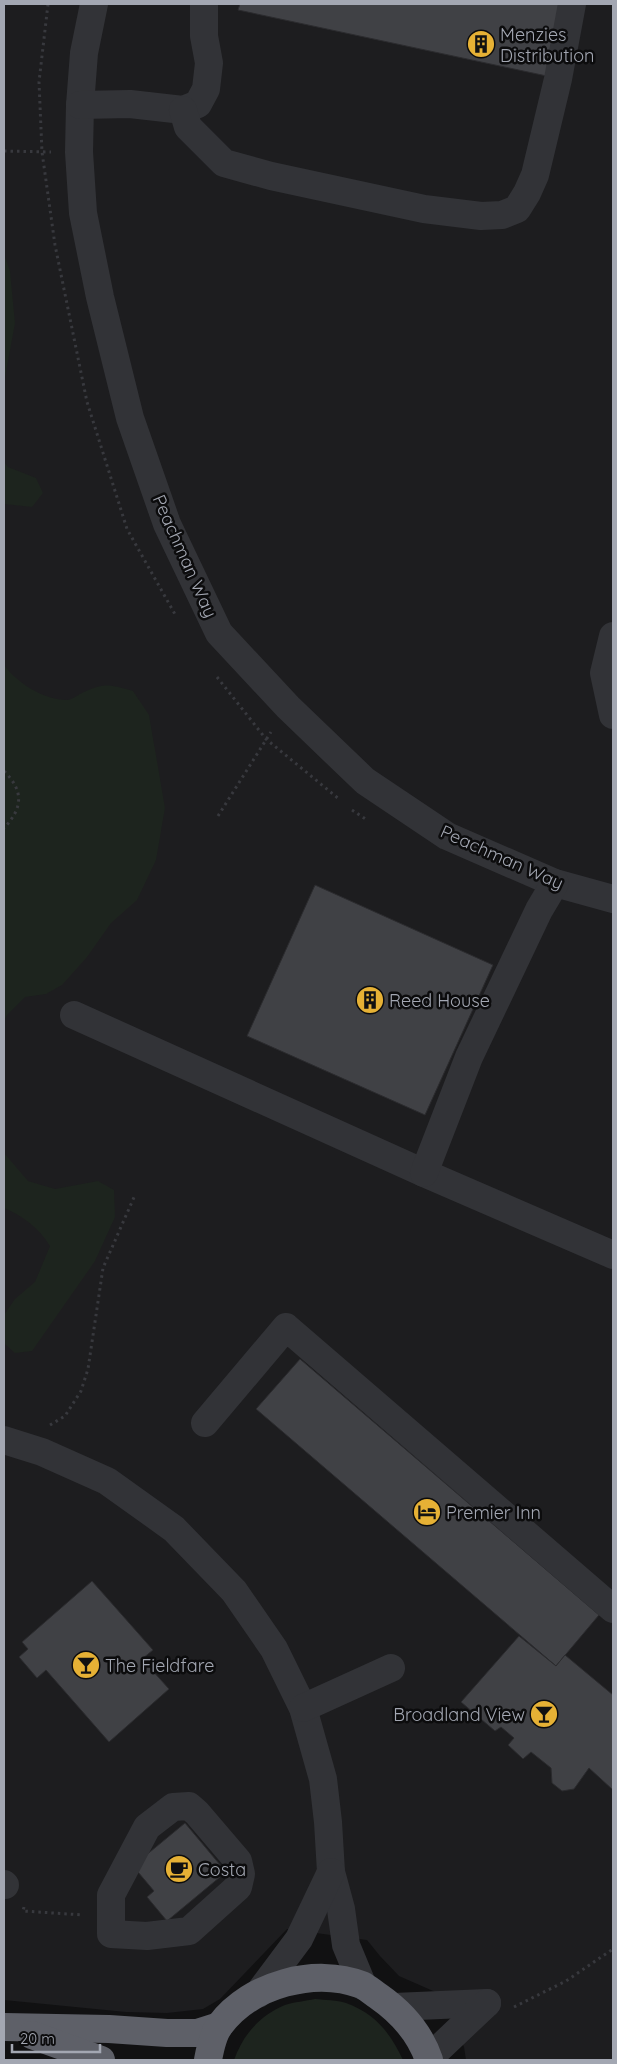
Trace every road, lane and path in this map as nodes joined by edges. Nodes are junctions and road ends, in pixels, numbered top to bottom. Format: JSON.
{"nodes":[{"id":1,"x":48,"y":4,"type":"edge"},
{"id":2,"x":94,"y":4,"type":"edge"},
{"id":3,"x":204,"y":4,"type":"edge"},
{"id":4,"x":572,"y":4,"type":"edge"},
{"id":5,"x":80,"y":105,"type":"junction"},
{"id":6,"x":183,"y":110,"type":"junction"},
{"id":7,"x":4,"y":151,"type":"edge"},
{"id":8,"x":42,"y":152,"type":"junction"},
{"id":9,"x":79,"y":152,"type":"junction"},
{"id":10,"x":180,"y":622,"type":"dead end"},
{"id":11,"x":613,"y":636,"type":"edge"},
{"id":12,"x":212,"y":670,"type":"dead end"},
{"id":13,"x":288,"y":707,"type":"junction"},
{"id":14,"x":613,"y":715,"type":"edge"},
{"id":15,"x":266,"y":739,"type":"junction"},
{"id":16,"x":4,"y":771,"type":"edge"},
{"id":17,"x":342,"y":802,"type":"dead end"},
{"id":18,"x":350,"y":808,"type":"dead end"},
{"id":19,"x":218,"y":816,"type":"dead end"},
{"id":20,"x":374,"y":824,"type":"dead end"},
{"id":21,"x":4,"y":828,"type":"edge"},
{"id":22,"x":555,"y":883,"type":"junction"},
{"id":23,"x":613,"y":899,"type":"edge"},
{"id":24,"x":74,"y":1015,"type":"dead end"},
{"id":25,"x":424,"y":1173,"type":"junction"},
{"id":26,"x":135,"y":1195,"type":"dead end"},
{"id":27,"x":613,"y":1255,"type":"edge"},
{"id":28,"x":205,"y":1423,"type":"dead end"},
{"id":29,"x":48,"y":1426,"type":"dead end"},
{"id":30,"x":4,"y":1440,"type":"edge"},
{"id":31,"x":613,"y":1609,"type":"edge"},
{"id":32,"x":391,"y":1668,"type":"dead end"},
{"id":33,"x":303,"y":1708,"type":"junction"},
{"id":34,"x":331,"y":1872,"type":"junction"},
{"id":35,"x":24,"y":1903,"type":"dead end"},
{"id":36,"x":111,"y":1915,"type":"junction"},
{"id":37,"x":613,"y":1949,"type":"edge"},
{"id":38,"x":363,"y":1986,"type":"junction"},
{"id":39,"x":258,"y":1994,"type":"junction"},
{"id":40,"x":487,"y":2003,"type":"junction"},
{"id":41,"x":394,"y":2007,"type":"junction"},
{"id":42,"x":219,"y":2026,"type":"junction"},
{"id":43,"x":9,"y":2028,"type":"edge"},
{"id":44,"x":429,"y":2059,"type":"edge"},
{"id":45,"x":101,"y":2060,"type":"edge"},
{"id":46,"x":208,"y":2060,"type":"edge"}],
"edges":[{"from":1,"to":8,"type":"path"},
{"from":2,"to":5,"type":"street","name":"Peachman Way"},
{"from":3,"to":6,"type":"street"},
{"from":4,"to":6,"type":"street"},
{"from":5,"to":6,"type":"street"},
{"from":5,"to":9,"type":"street","name":"Peachman Way"},
{"from":7,"to":8,"type":"path"},
{"from":8,"to":9,"type":"path"},
{"from":8,"to":10,"type":"path"},
{"from":9,"to":13,"type":"street","name":"Peachman Way"},
{"from":11,"to":14,"type":"street"},
{"from":12,"to":15,"type":"path"},
{"from":13,"to":15,"type":"path"},
{"from":13,"to":22,"type":"street","name":"Peachman Way"},
{"from":15,"to":17,"type":"path"},
{"from":15,"to":19,"type":"path"},
{"from":16,"to":21,"type":"path"},
{"from":18,"to":20,"type":"path"},
{"from":22,"to":23,"type":"street","name":"Peachman Way"},
{"from":22,"to":25,"type":"street"},
{"from":24,"to":25,"type":"street"},
{"from":25,"to":27,"type":"street"},
{"from":26,"to":29,"type":"path"},
{"from":28,"to":31,"type":"street"},
{"from":30,"to":33,"type":"street"},
{"from":32,"to":33,"type":"street"},
{"from":33,"to":34,"type":"street"},
{"from":34,"to":38,"type":"street"},
{"from":34,"to":39,"type":"street"},
{"from":35,"to":36,"type":"path"},
{"from":36,"to":36,"type":"street"},
{"from":37,"to":40,"type":"path"},
{"from":38,"to":39,"type":"highway"},
{"from":38,"to":41,"type":"highway"},
{"from":39,"to":42,"type":"highway"},
{"from":40,"to":41,"type":"street"},
{"from":40,"to":44,"type":"street"},
{"from":41,"to":44,"type":"highway"},
{"from":42,"to":43,"type":"highway"},
{"from":42,"to":46,"type":"highway"},
{"from":43,"to":45,"type":"highway"}]}
